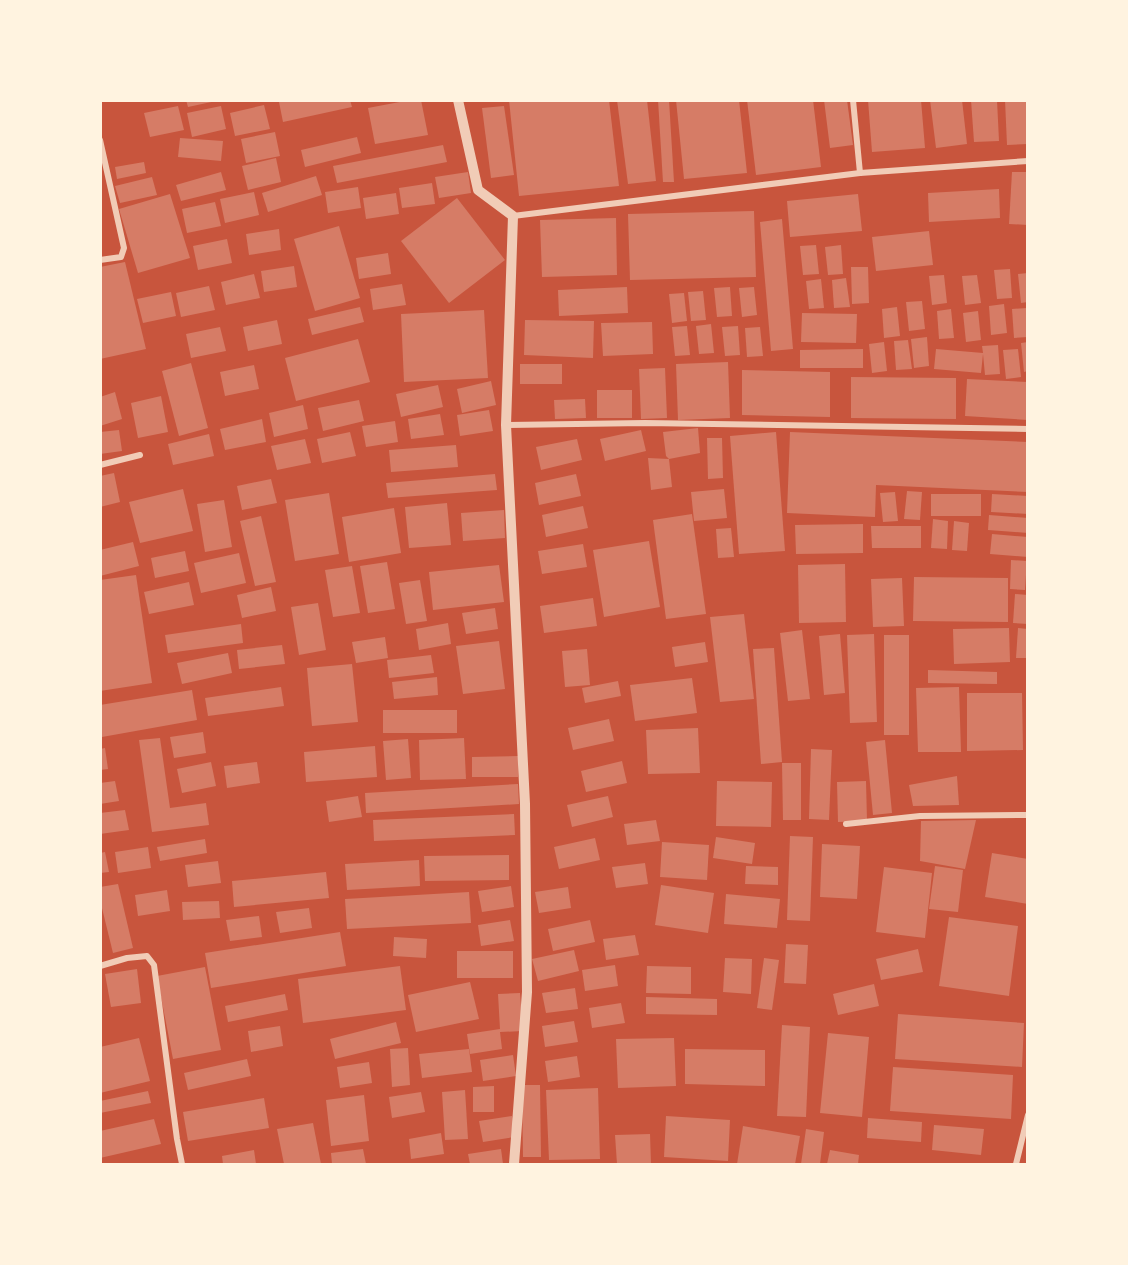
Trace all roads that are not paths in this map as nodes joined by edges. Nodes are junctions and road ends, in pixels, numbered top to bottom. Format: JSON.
{"nodes":[{"id":1,"x":458,"y":100,"type":"edge"},
{"id":2,"x":854,"y":100,"type":"edge"},
{"id":3,"x":100,"y":140,"type":"edge"},
{"id":4,"x":1028,"y":161,"type":"edge"},
{"id":5,"x":860,"y":173,"type":"junction"},
{"id":6,"x":513,"y":216,"type":"junction"},
{"id":7,"x":100,"y":260,"type":"edge"},
{"id":8,"x":506,"y":425,"type":"junction"},
{"id":9,"x":1028,"y":429,"type":"edge"},
{"id":10,"x":140,"y":455,"type":"dead end"},
{"id":11,"x":100,"y":465,"type":"edge"},
{"id":12,"x":1028,"y":815,"type":"edge"},
{"id":13,"x":846,"y":824,"type":"dead end"},
{"id":14,"x":100,"y":966,"type":"edge"},
{"id":15,"x":1028,"y":1115,"type":"edge"},
{"id":16,"x":183,"y":1164,"type":"edge"},
{"id":17,"x":514,"y":1164,"type":"edge"},
{"id":18,"x":1016,"y":1164,"type":"edge"}],
"edges":[{"from":1,"to":6,"type":"street"},
{"from":2,"to":5,"type":"street"},
{"from":3,"to":7,"type":"street"},
{"from":4,"to":5,"type":"street"},
{"from":5,"to":6,"type":"street"},
{"from":6,"to":8,"type":"street"},
{"from":8,"to":9,"type":"street"},
{"from":8,"to":17,"type":"street"},
{"from":10,"to":11,"type":"street"},
{"from":12,"to":13,"type":"street"},
{"from":14,"to":16,"type":"street"},
{"from":15,"to":18,"type":"street"}]}
